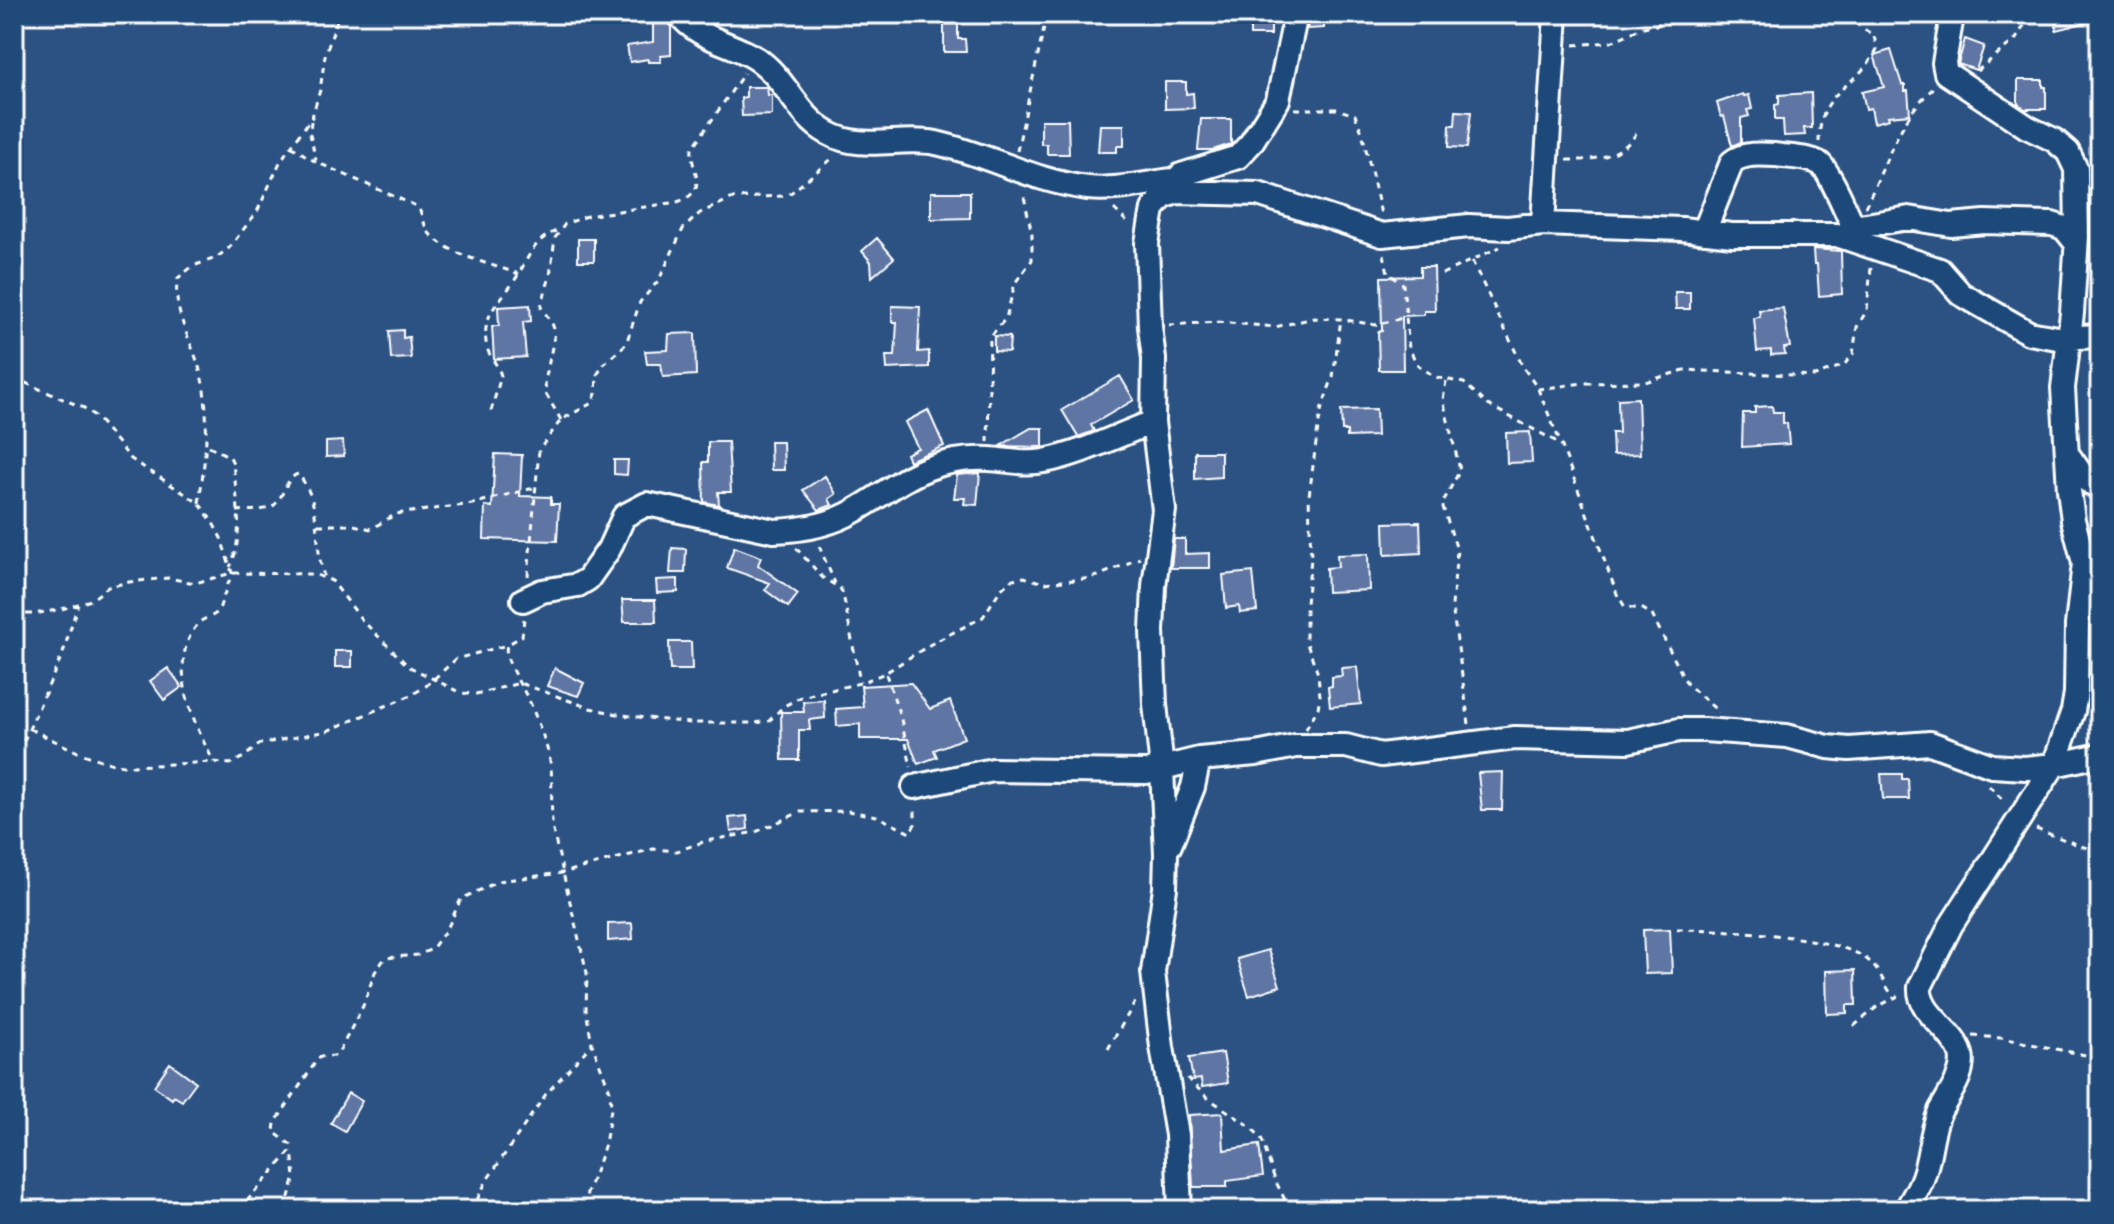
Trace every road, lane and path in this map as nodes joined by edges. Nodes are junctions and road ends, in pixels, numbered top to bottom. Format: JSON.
{"nodes":[{"id":1,"x":339,"y":14,"type":"edge"},
{"id":2,"x":679,"y":14,"type":"edge"},
{"id":3,"x":1047,"y":14,"type":"edge"},
{"id":4,"x":1296,"y":14,"type":"edge"},
{"id":5,"x":1556,"y":14,"type":"edge"},
{"id":6,"x":1706,"y":14,"type":"edge"},
{"id":7,"x":1850,"y":14,"type":"edge"},
{"id":8,"x":2031,"y":14,"type":"edge"},
{"id":9,"x":1951,"y":22,"type":"dead end"},
{"id":10,"x":1554,"y":46,"type":"junction"},
{"id":11,"x":755,"y":58,"type":"junction"},
{"id":12,"x":1962,"y":82,"type":"junction"},
{"id":13,"x":1273,"y":110,"type":"junction"},
{"id":14,"x":312,"y":117,"type":"junction"},
{"id":15,"x":1639,"y":128,"type":"dead end"},
{"id":16,"x":849,"y":141,"type":"junction"},
{"id":17,"x":291,"y":146,"type":"junction"},
{"id":18,"x":1547,"y":157,"type":"junction"},
{"id":19,"x":316,"y":162,"type":"junction"},
{"id":20,"x":1818,"y":162,"type":"junction"},
{"id":21,"x":1013,"y":167,"type":"junction"},
{"id":22,"x":1090,"y":188,"type":"junction"},
{"id":23,"x":1168,"y":189,"type":"junction"},
{"id":24,"x":1543,"y":224,"type":"junction"},
{"id":25,"x":559,"y":230,"type":"junction"},
{"id":26,"x":1704,"y":232,"type":"junction"},
{"id":27,"x":1859,"y":234,"type":"junction"},
{"id":28,"x":1382,"y":235,"type":"junction"},
{"id":29,"x":1147,"y":243,"type":"junction"},
{"id":30,"x":2076,"y":243,"type":"junction"},
{"id":31,"x":1500,"y":247,"type":"dead end"},
{"id":32,"x":1472,"y":261,"type":"junction"},
{"id":33,"x":519,"y":274,"type":"junction"},
{"id":34,"x":1442,"y":274,"type":"dead end"},
{"id":35,"x":1407,"y":317,"type":"junction"},
{"id":36,"x":1341,"y":319,"type":"junction"},
{"id":37,"x":1150,"y":327,"type":"junction"},
{"id":38,"x":2100,"y":336,"type":"edge"},
{"id":39,"x":2069,"y":339,"type":"junction"},
{"id":40,"x":14,"y":378,"type":"edge"},
{"id":41,"x":1446,"y":381,"type":"junction"},
{"id":42,"x":1538,"y":389,"type":"junction"},
{"id":43,"x":491,"y":411,"type":"dead end"},
{"id":44,"x":561,"y":420,"type":"junction"},
{"id":45,"x":1153,"y":422,"type":"junction"},
{"id":46,"x":1561,"y":444,"type":"junction"},
{"id":47,"x":208,"y":445,"type":"junction"},
{"id":48,"x":2068,"y":454,"type":"junction"},
{"id":49,"x":987,"y":459,"type":"junction"},
{"id":50,"x":535,"y":488,"type":"junction"},
{"id":51,"x":2100,"y":490,"type":"edge"},
{"id":52,"x":199,"y":503,"type":"junction"},
{"id":53,"x":237,"y":511,"type":"junction"},
{"id":54,"x":318,"y":525,"type":"junction"},
{"id":55,"x":813,"y":527,"type":"junction"},
{"id":56,"x":774,"y":531,"type":"junction"},
{"id":57,"x":1158,"y":550,"type":"junction"},
{"id":58,"x":230,"y":567,"type":"junction"},
{"id":59,"x":232,"y":573,"type":"junction"},
{"id":60,"x":324,"y":576,"type":"junction"},
{"id":61,"x":835,"y":585,"type":"junction"},
{"id":62,"x":523,"y":600,"type":"junction"},
{"id":63,"x":78,"y":604,"type":"junction"},
{"id":64,"x":14,"y":614,"type":"edge"},
{"id":65,"x":507,"y":645,"type":"junction"},
{"id":66,"x":885,"y":673,"type":"junction"},
{"id":67,"x":433,"y":680,"type":"junction"},
{"id":68,"x":520,"y":683,"type":"junction"},
{"id":69,"x":860,"y":683,"type":"junction"},
{"id":70,"x":30,"y":729,"type":"junction"},
{"id":71,"x":1749,"y":733,"type":"junction"},
{"id":72,"x":1471,"y":743,"type":"junction"},
{"id":73,"x":1296,"y":746,"type":"junction"},
{"id":74,"x":2100,"y":755,"type":"edge"},
{"id":75,"x":1199,"y":759,"type":"junction"},
{"id":76,"x":214,"y":762,"type":"junction"},
{"id":77,"x":14,"y":763,"type":"edge"},
{"id":78,"x":2054,"y":765,"type":"junction"},
{"id":79,"x":1162,"y":769,"type":"junction"},
{"id":80,"x":914,"y":787,"type":"junction"},
{"id":81,"x":2019,"y":817,"type":"junction"},
{"id":82,"x":2100,"y":853,"type":"edge"},
{"id":83,"x":1166,"y":854,"type":"junction"},
{"id":84,"x":562,"y":873,"type":"junction"},
{"id":85,"x":1677,"y":929,"type":"dead end"},
{"id":86,"x":1153,"y":972,"type":"junction"},
{"id":87,"x":1920,"y":987,"type":"junction"},
{"id":88,"x":1894,"y":998,"type":"junction"},
{"id":89,"x":1854,"y":1026,"type":"dead end"},
{"id":90,"x":592,"y":1044,"type":"junction"},
{"id":91,"x":1108,"y":1049,"type":"dead end"},
{"id":92,"x":1961,"y":1056,"type":"junction"},
{"id":93,"x":2100,"y":1058,"type":"edge"},
{"id":94,"x":1187,"y":1077,"type":"dead end"},
{"id":95,"x":291,"y":1148,"type":"junction"},
{"id":96,"x":239,"y":1210,"type":"edge"},
{"id":97,"x":289,"y":1210,"type":"edge"},
{"id":98,"x":472,"y":1210,"type":"edge"},
{"id":99,"x":581,"y":1210,"type":"edge"},
{"id":100,"x":1180,"y":1210,"type":"edge"},
{"id":101,"x":1290,"y":1210,"type":"edge"},
{"id":102,"x":1906,"y":1210,"type":"edge"}],
"edges":[{"from":1,"to":14,"type":"path"},
{"from":2,"to":11,"type":"street"},
{"from":3,"to":21,"type":"path"},
{"from":4,"to":13,"type":"street"},
{"from":5,"to":10,"type":"street"},
{"from":6,"to":10,"type":"path"},
{"from":7,"to":20,"type":"path"},
{"from":8,"to":12,"type":"path"},
{"from":9,"to":12,"type":"street"},
{"from":10,"to":18,"type":"street"},
{"from":11,"to":16,"type":"street"},
{"from":11,"to":25,"type":"path"},
{"from":12,"to":27,"type":"path"},
{"from":12,"to":30,"type":"street"},
{"from":13,"to":23,"type":"street"},
{"from":13,"to":28,"type":"path"},
{"from":14,"to":17,"type":"path"},
{"from":14,"to":19,"type":"path"},
{"from":15,"to":18,"type":"path"},
{"from":16,"to":21,"type":"street"},
{"from":16,"to":44,"type":"path"},
{"from":17,"to":19,"type":"path"},
{"from":17,"to":47,"type":"path"},
{"from":18,"to":24,"type":"street"},
{"from":19,"to":33,"type":"path"},
{"from":20,"to":26,"type":"street"},
{"from":20,"to":27,"type":"street"},
{"from":21,"to":22,"type":"street"},
{"from":21,"to":49,"type":"path"},
{"from":22,"to":23,"type":"street"},
{"from":22,"to":29,"type":"path"},
{"from":23,"to":28,"type":"street"},
{"from":23,"to":29,"type":"street"},
{"from":24,"to":26,"type":"street"},
{"from":24,"to":28,"type":"street"},
{"from":25,"to":33,"type":"path"},
{"from":25,"to":44,"type":"path"},
{"from":26,"to":27,"type":"street"},
{"from":27,"to":30,"type":"street"},
{"from":27,"to":39,"type":"street"},
{"from":27,"to":42,"type":"path"},
{"from":28,"to":35,"type":"path"},
{"from":29,"to":37,"type":"street"},
{"from":30,"to":39,"type":"street"},
{"from":31,"to":32,"type":"path"},
{"from":32,"to":34,"type":"path"},
{"from":32,"to":42,"type":"path"},
{"from":33,"to":43,"type":"path"},
{"from":35,"to":36,"type":"path"},
{"from":35,"to":41,"type":"path"},
{"from":36,"to":37,"type":"path"},
{"from":36,"to":73,"type":"path"},
{"from":37,"to":45,"type":"street"},
{"from":38,"to":39,"type":"street"},
{"from":39,"to":48,"type":"street"},
{"from":40,"to":52,"type":"path"},
{"from":41,"to":46,"type":"path"},
{"from":41,"to":72,"type":"path"},
{"from":42,"to":46,"type":"path"},
{"from":44,"to":50,"type":"path"},
{"from":45,"to":49,"type":"street"},
{"from":45,"to":57,"type":"street"},
{"from":46,"to":71,"type":"path"},
{"from":47,"to":52,"type":"path"},
{"from":47,"to":53,"type":"path"},
{"from":48,"to":51,"type":"street"},
{"from":48,"to":78,"type":"street"},
{"from":49,"to":55,"type":"street"},
{"from":50,"to":54,"type":"path"},
{"from":50,"to":62,"type":"path"},
{"from":52,"to":58,"type":"path"},
{"from":53,"to":54,"type":"path"},
{"from":53,"to":58,"type":"path"},
{"from":54,"to":60,"type":"path"},
{"from":55,"to":56,"type":"street"},
{"from":55,"to":61,"type":"path"},
{"from":56,"to":61,"type":"path"},
{"from":56,"to":62,"type":"street"},
{"from":57,"to":66,"type":"path"},
{"from":57,"to":79,"type":"street"},
{"from":58,"to":59,"type":"path"},
{"from":59,"to":60,"type":"path"},
{"from":59,"to":63,"type":"path"},
{"from":59,"to":76,"type":"path"},
{"from":60,"to":67,"type":"path"},
{"from":61,"to":69,"type":"path"},
{"from":62,"to":65,"type":"path"},
{"from":63,"to":64,"type":"path"},
{"from":63,"to":70,"type":"path"},
{"from":65,"to":67,"type":"path"},
{"from":65,"to":68,"type":"path"},
{"from":66,"to":69,"type":"path"},
{"from":66,"to":80,"type":"path"},
{"from":67,"to":68,"type":"path"},
{"from":67,"to":76,"type":"path"},
{"from":68,"to":69,"type":"path"},
{"from":68,"to":84,"type":"path"},
{"from":70,"to":76,"type":"path"},
{"from":70,"to":77,"type":"path"},
{"from":71,"to":72,"type":"street"},
{"from":71,"to":78,"type":"street"},
{"from":72,"to":73,"type":"street"},
{"from":73,"to":75,"type":"street"},
{"from":74,"to":78,"type":"street"},
{"from":75,"to":79,"type":"street"},
{"from":75,"to":83,"type":"street"},
{"from":78,"to":81,"type":"street"},
{"from":79,"to":80,"type":"street"},
{"from":79,"to":83,"type":"street"},
{"from":80,"to":84,"type":"path"},
{"from":81,"to":82,"type":"path"},
{"from":81,"to":87,"type":"street"},
{"from":83,"to":86,"type":"street"},
{"from":84,"to":90,"type":"path"},
{"from":84,"to":95,"type":"path"},
{"from":85,"to":88,"type":"path"},
{"from":86,"to":91,"type":"path"},
{"from":86,"to":100,"type":"street"},
{"from":87,"to":88,"type":"path"},
{"from":87,"to":92,"type":"street"},
{"from":88,"to":89,"type":"path"},
{"from":90,"to":98,"type":"path"},
{"from":90,"to":99,"type":"path"},
{"from":92,"to":93,"type":"path"},
{"from":92,"to":102,"type":"street"},
{"from":94,"to":101,"type":"path"},
{"from":95,"to":96,"type":"path"},
{"from":95,"to":97,"type":"path"}]}
